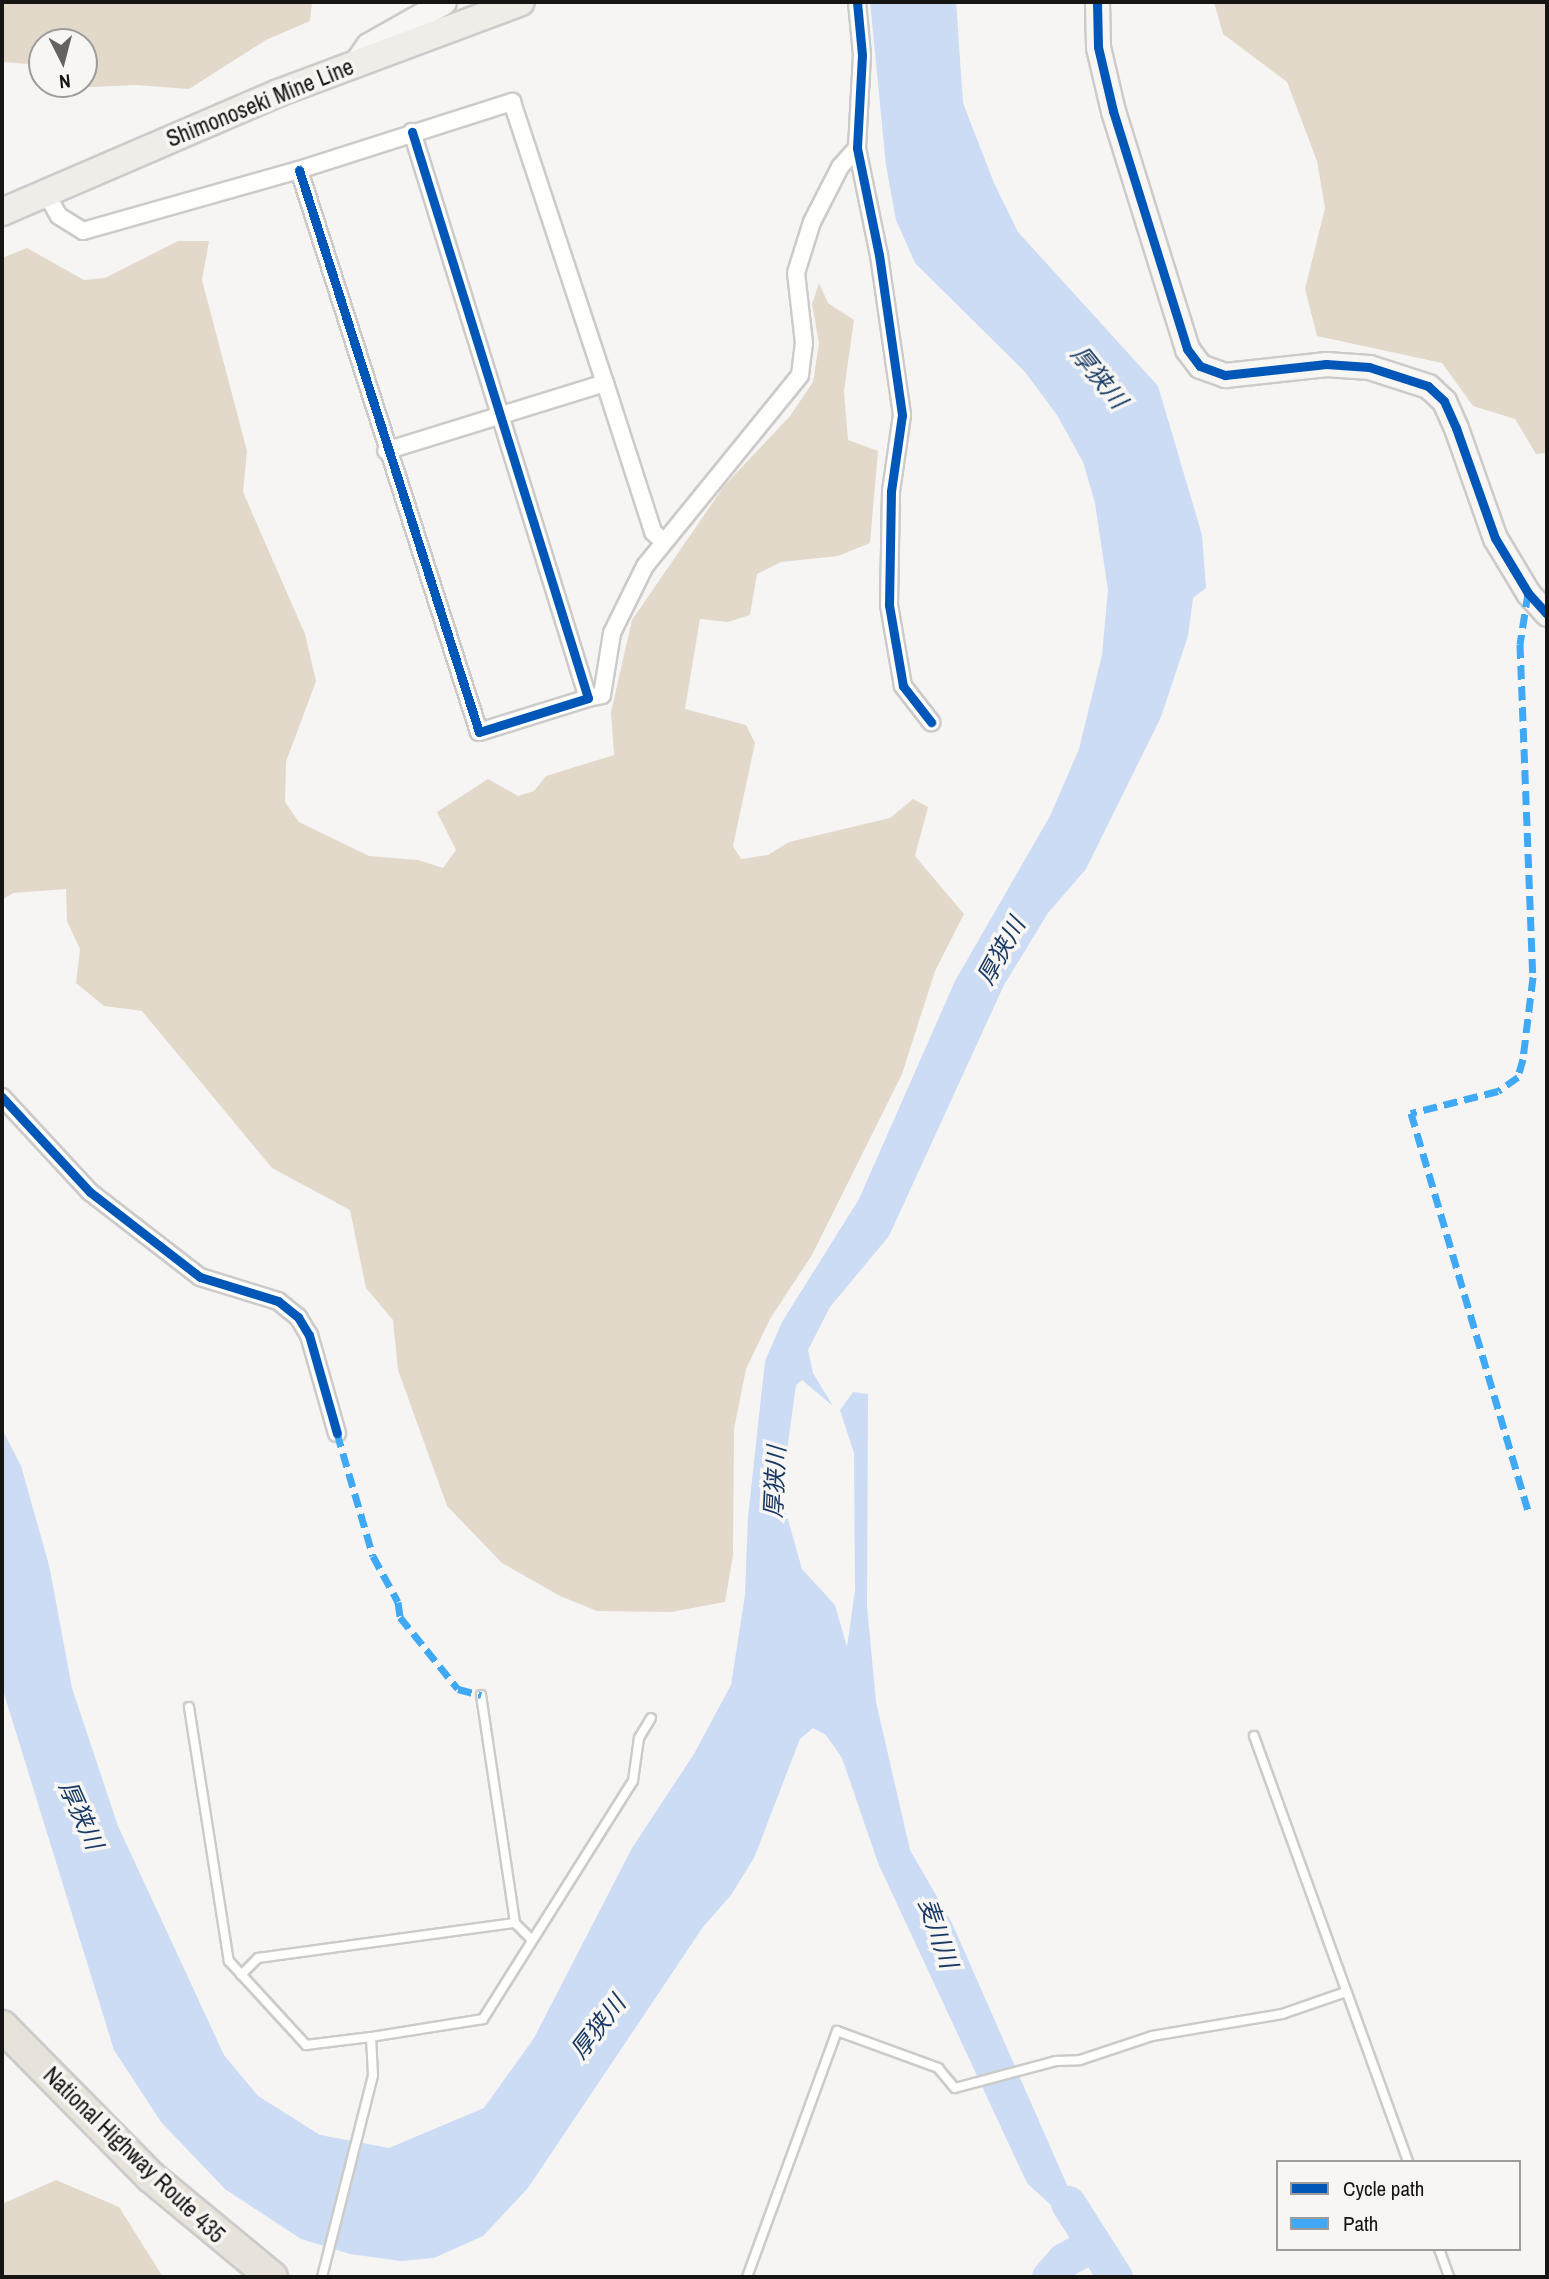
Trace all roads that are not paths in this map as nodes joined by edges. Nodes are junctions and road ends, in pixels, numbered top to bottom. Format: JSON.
{"nodes":[{"id":1,"x":444,"y":2,"type":"edge"},
{"id":2,"x":522,"y":2,"type":"edge"},
{"id":3,"x":857,"y":2,"type":"edge"},
{"id":4,"x":1097,"y":2,"type":"edge"},
{"id":5,"x":354,"y":65,"type":"junction"},
{"id":6,"x":412,"y":132,"type":"junction"},
{"id":7,"x":857,"y":148,"type":"junction"},
{"id":8,"x":299,"y":170,"type":"junction"},
{"id":9,"x":47,"y":193,"type":"junction"},
{"id":10,"x":2,"y":212,"type":"edge"},
{"id":11,"x":605,"y":383,"type":"junction"},
{"id":12,"x":499,"y":416,"type":"junction"},
{"id":13,"x":386,"y":451,"type":"junction"},
{"id":14,"x":663,"y":541,"type":"junction"},
{"id":15,"x":1547,"y":614,"type":"edge"},
{"id":16,"x":588,"y":698,"type":"junction"},
{"id":17,"x":931,"y":722,"type":"dead end"},
{"id":18,"x":2,"y":1097,"type":"edge"},
{"id":19,"x":337,"y":1433,"type":"dead end"},
{"id":20,"x":481,"y":1695,"type":"dead end"},
{"id":21,"x":189,"y":1707,"type":"dead end"},
{"id":22,"x":651,"y":1718,"type":"dead end"},
{"id":23,"x":1254,"y":1736,"type":"dead end"},
{"id":24,"x":515,"y":1923,"type":"junction"},
{"id":25,"x":530,"y":1938,"type":"junction"},
{"id":26,"x":241,"y":1975,"type":"junction"},
{"id":27,"x":1346,"y":1992,"type":"junction"},
{"id":28,"x":2,"y":2026,"type":"edge"},
{"id":29,"x":371,"y":2037,"type":"junction"},
{"id":30,"x":1407,"y":2160,"type":"edge"},
{"id":31,"x":1440,"y":2251,"type":"edge"},
{"id":32,"x":323,"y":2274,"type":"edge"},
{"id":33,"x":272,"y":2277,"type":"edge"},
{"id":34,"x":747,"y":2277,"type":"edge"},
{"id":35,"x":1449,"y":2277,"type":"edge"}],
"edges":[{"from":1,"to":5,"type":"street"},
{"from":2,"to":5,"type":"main road","name":"Shimonoseki Mine Line"},
{"from":3,"to":7,"type":"street"},
{"from":4,"to":15,"type":"street"},
{"from":5,"to":9,"type":"main road","name":"Shimonoseki Mine Line"},
{"from":6,"to":8,"type":"street"},
{"from":6,"to":11,"type":"street"},
{"from":6,"to":12,"type":"street"},
{"from":7,"to":14,"type":"street"},
{"from":7,"to":17,"type":"street"},
{"from":8,"to":9,"type":"street"},
{"from":8,"to":13,"type":"street"},
{"from":9,"to":10,"type":"main road","name":"Shimonoseki Mine Line"},
{"from":11,"to":12,"type":"street"},
{"from":11,"to":14,"type":"street"},
{"from":12,"to":13,"type":"street"},
{"from":12,"to":16,"type":"street"},
{"from":13,"to":16,"type":"street"},
{"from":14,"to":16,"type":"street"},
{"from":18,"to":19,"type":"street"},
{"from":20,"to":24,"type":"lane"},
{"from":21,"to":26,"type":"lane"},
{"from":22,"to":25,"type":"lane"},
{"from":23,"to":27,"type":"lane"},
{"from":24,"to":25,"type":"lane"},
{"from":24,"to":26,"type":"lane"},
{"from":25,"to":29,"type":"lane"},
{"from":26,"to":29,"type":"lane"},
{"from":27,"to":30,"type":"lane"},
{"from":27,"to":34,"type":"lane"},
{"from":28,"to":33,"type":"highway","name":"National Highway Route 435"},
{"from":29,"to":32,"type":"lane"},
{"from":31,"to":35,"type":"lane"}]}
